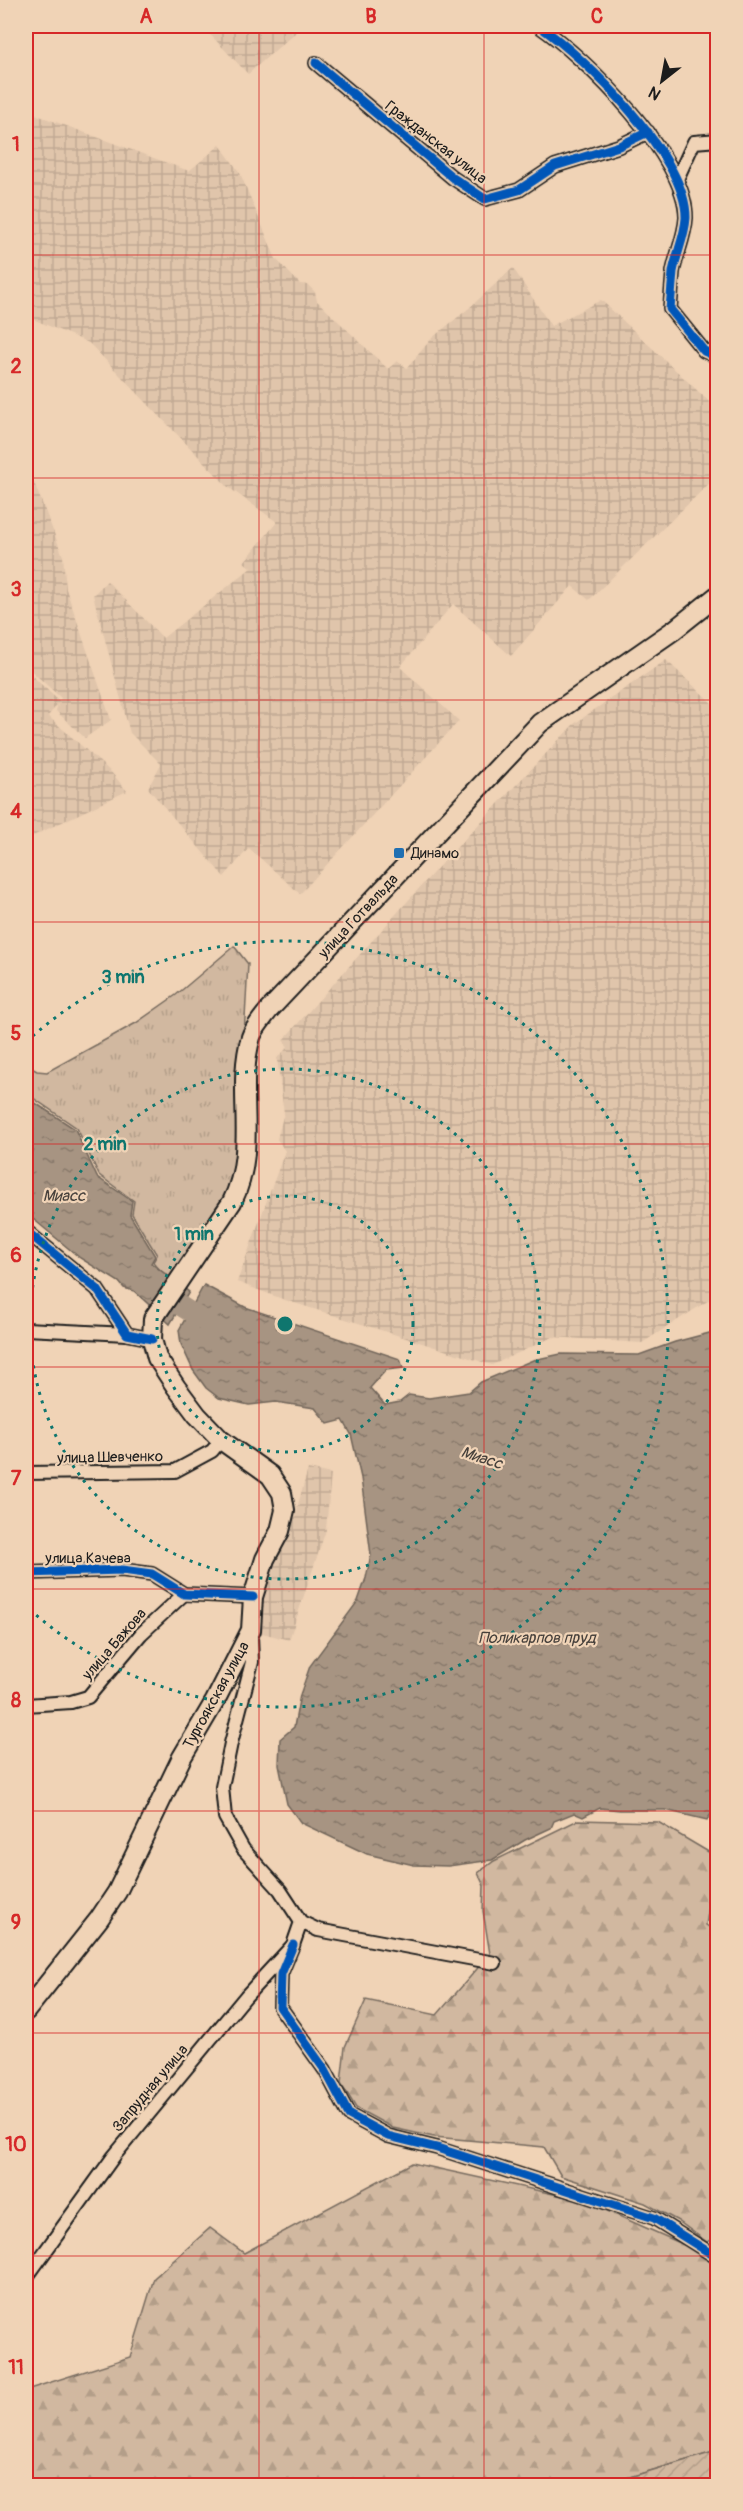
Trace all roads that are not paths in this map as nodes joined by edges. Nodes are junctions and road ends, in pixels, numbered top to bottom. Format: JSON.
{"nodes":[{"id":1,"x":539,"y":26,"type":"edge"},
{"id":2,"x":316,"y":63,"type":"dead end"},
{"id":3,"x":648,"y":132,"type":"junction"},
{"id":4,"x":717,"y":140,"type":"edge"},
{"id":5,"x":677,"y":179,"type":"junction"},
{"id":6,"x":717,"y":357,"type":"edge"},
{"id":7,"x":717,"y":595,"type":"edge"},
{"id":8,"x":26,"y":1231,"type":"edge"},
{"id":9,"x":153,"y":1319,"type":"joint"},
{"id":10,"x":26,"y":1329,"type":"edge"},
{"id":11,"x":127,"y":1334,"type":"junction"},
{"id":12,"x":152,"y":1340,"type":"junction"},
{"id":13,"x":222,"y":1440,"type":"junction"},
{"id":14,"x":26,"y":1473,"type":"edge"},
{"id":15,"x":26,"y":1573,"type":"edge"},
{"id":16,"x":184,"y":1594,"type":"junction"},
{"id":17,"x":253,"y":1597,"type":"junction"},
{"id":18,"x":251,"y":1630,"type":"junction"},
{"id":19,"x":26,"y":1705,"type":"edge"},
{"id":20,"x":302,"y":1922,"type":"junction"},
{"id":21,"x":293,"y":1945,"type":"junction"},
{"id":22,"x":495,"y":1963,"type":"dead end"},
{"id":23,"x":26,"y":2012,"type":"edge"},
{"id":24,"x":717,"y":2258,"type":"edge"},
{"id":25,"x":26,"y":2278,"type":"edge"}],
"edges":[{"from":1,"to":3,"type":"street"},
{"from":2,"to":3,"type":"street","name":"Гражданская улица"},
{"from":3,"to":5,"type":"street"},
{"from":4,"to":5,"type":"street"},
{"from":5,"to":6,"type":"street"},
{"from":7,"to":9,"type":"main road","name":"улица Готвальда"},
{"from":8,"to":11,"type":"street"},
{"from":9,"to":12,"type":"main road","name":"Тургоякская улица"},
{"from":10,"to":11,"type":"street"},
{"from":11,"to":12,"type":"street"},
{"from":12,"to":13,"type":"main road","name":"Тургоякская улица"},
{"from":13,"to":14,"type":"street","name":"улица Шевченко"},
{"from":13,"to":17,"type":"main road","name":"Тургоякская улица"},
{"from":15,"to":16,"type":"street","name":"улица Качева"},
{"from":16,"to":17,"type":"street","name":"улица Качева"},
{"from":16,"to":19,"type":"street","name":"улица Бажова"},
{"from":17,"to":18,"type":"main road","name":"Тургоякская улица"},
{"from":18,"to":20,"type":"street"},
{"from":18,"to":23,"type":"main road","name":"Тургоякская улица"},
{"from":20,"to":21,"type":"street","name":"Запрудная улица"},
{"from":20,"to":22,"type":"street"},
{"from":21,"to":24,"type":"street"},
{"from":21,"to":25,"type":"street","name":"Запрудная улица"}]}
